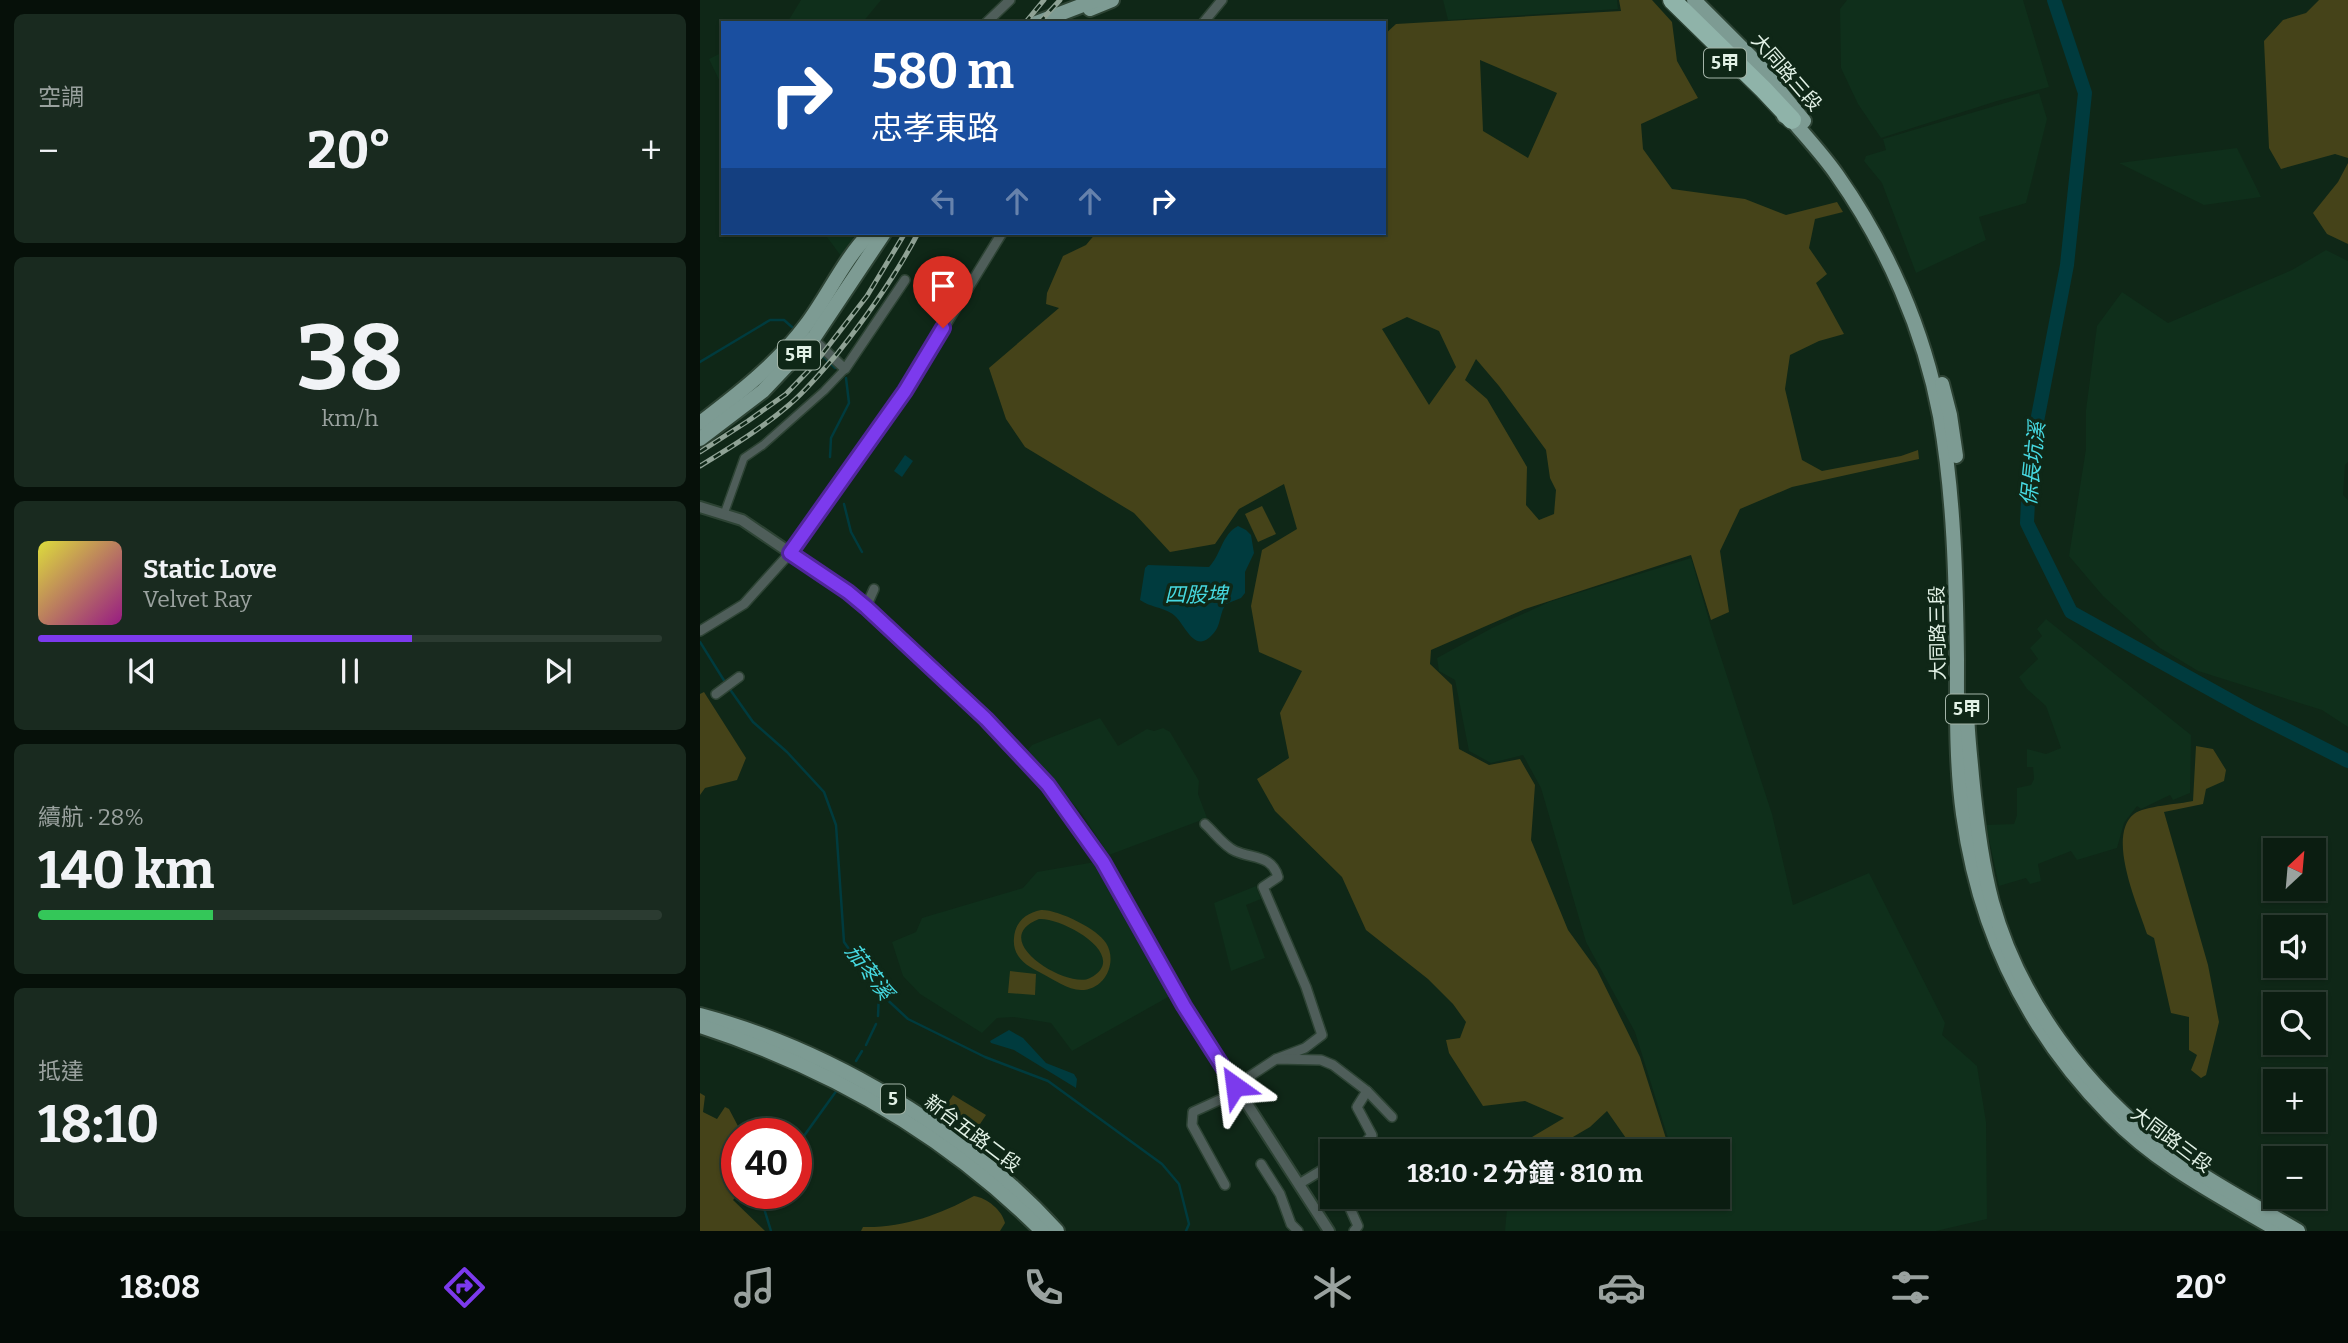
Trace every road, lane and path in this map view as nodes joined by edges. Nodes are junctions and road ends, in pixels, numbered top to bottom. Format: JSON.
{"nodes":[{"id":1,"x":1010,"y":0,"type":"edge"},
{"id":2,"x":1096,"y":0,"type":"edge"},
{"id":3,"x":1112,"y":0,"type":"edge"},
{"id":4,"x":1222,"y":0,"type":"edge"},
{"id":5,"x":1663,"y":0,"type":"edge"},
{"id":6,"x":1672,"y":0,"type":"edge"},
{"id":7,"x":1682,"y":0,"type":"edge"},
{"id":8,"x":1694,"y":0,"type":"edge"},
{"id":9,"x":988,"y":21,"type":"edge"},
{"id":10,"x":1042,"y":21,"type":"edge"},
{"id":11,"x":1057,"y":21,"type":"edge"},
{"id":12,"x":1205,"y":21,"type":"edge"},
{"id":13,"x":1784,"y":98,"type":"junction"},
{"id":14,"x":1791,"y":121,"type":"junction"},
{"id":15,"x":1001,"y":235,"type":"edge"},
{"id":16,"x":868,"y":239,"type":"edge"},
{"id":17,"x":905,"y":280,"type":"dead end"},
{"id":18,"x":813,"y":339,"type":"junction"},
{"id":19,"x":845,"y":369,"type":"junction"},
{"id":20,"x":700,"y":423,"type":"edge"},
{"id":21,"x":700,"y":439,"type":"edge"},
{"id":22,"x":700,"y":508,"type":"edge"},
{"id":23,"x":724,"y":514,"type":"junction"},
{"id":24,"x":790,"y":553,"type":"junction"},
{"id":25,"x":874,"y":590,"type":"dead end"},
{"id":26,"x":866,"y":607,"type":"junction"},
{"id":27,"x":704,"y":629,"type":"edge"},
{"id":28,"x":739,"y":677,"type":"dead end"},
{"id":29,"x":716,"y":694,"type":"dead end"},
{"id":30,"x":1205,"y":824,"type":"dead end"},
{"id":31,"x":700,"y":1015,"type":"edge"},
{"id":32,"x":700,"y":1026,"type":"edge"},
{"id":33,"x":1276,"y":1059,"type":"junction"},
{"id":34,"x":1237,"y":1089,"type":"junction"},
{"id":35,"x":1367,"y":1091,"type":"junction"},
{"id":36,"x":1392,"y":1117,"type":"dead end"},
{"id":37,"x":1369,"y":1139,"type":"edge"},
{"id":38,"x":1261,"y":1164,"type":"dead end"},
{"id":39,"x":1320,"y":1172,"type":"edge"},
{"id":40,"x":1299,"y":1184,"type":"junction"},
{"id":41,"x":1225,"y":1185,"type":"dead end"},
{"id":42,"x":1350,"y":1209,"type":"edge"},
{"id":43,"x":1042,"y":1231,"type":"edge"},
{"id":44,"x":1058,"y":1231,"type":"edge"},
{"id":45,"x":1298,"y":1231,"type":"edge"},
{"id":46,"x":1329,"y":1231,"type":"edge"},
{"id":47,"x":1354,"y":1231,"type":"edge"},
{"id":48,"x":2279,"y":1231,"type":"edge"},
{"id":49,"x":2298,"y":1231,"type":"edge"}],
"edges":[{"from":1,"to":9,"type":"street"},
{"from":2,"to":10,"type":"main road"},
{"from":3,"to":11,"type":"main road"},
{"from":4,"to":12,"type":"street"},
{"from":5,"to":14,"type":"main road","name":"大同路三段","number":"5甲"},
{"from":6,"to":14,"type":"highway"},
{"from":7,"to":13,"type":"highway"},
{"from":8,"to":13,"type":"main road","name":"大同路三段","number":"5甲"},
{"from":13,"to":49,"type":"main road","name":"大同路三段","number":"5甲"},
{"from":14,"to":48,"type":"main road","name":"大同路三段","number":"5甲"},
{"from":15,"to":24,"type":"street"},
{"from":16,"to":18,"type":"main road","number":"5甲"},
{"from":16,"to":20,"type":"main road","number":"5甲"},
{"from":17,"to":19,"type":"street"},
{"from":18,"to":19,"type":"street"},
{"from":18,"to":21,"type":"main road","number":"5甲"},
{"from":19,"to":23,"type":"street"},
{"from":22,"to":23,"type":"street"},
{"from":23,"to":24,"type":"street"},
{"from":24,"to":26,"type":"street"},
{"from":24,"to":27,"type":"street"},
{"from":25,"to":26,"type":"street"},
{"from":26,"to":34,"type":"street"},
{"from":28,"to":29,"type":"street"},
{"from":30,"to":33,"type":"street"},
{"from":31,"to":44,"type":"main road","name":"新台五路二段","number":"5"},
{"from":32,"to":43,"type":"main road","name":"新台五路二段","number":"5"},
{"from":33,"to":34,"type":"street"},
{"from":33,"to":35,"type":"street"},
{"from":34,"to":40,"type":"street"},
{"from":34,"to":41,"type":"street"},
{"from":35,"to":36,"type":"street"},
{"from":35,"to":37,"type":"street"},
{"from":38,"to":45,"type":"street"},
{"from":39,"to":40,"type":"street"},
{"from":40,"to":46,"type":"street"},
{"from":42,"to":47,"type":"street"}]}
